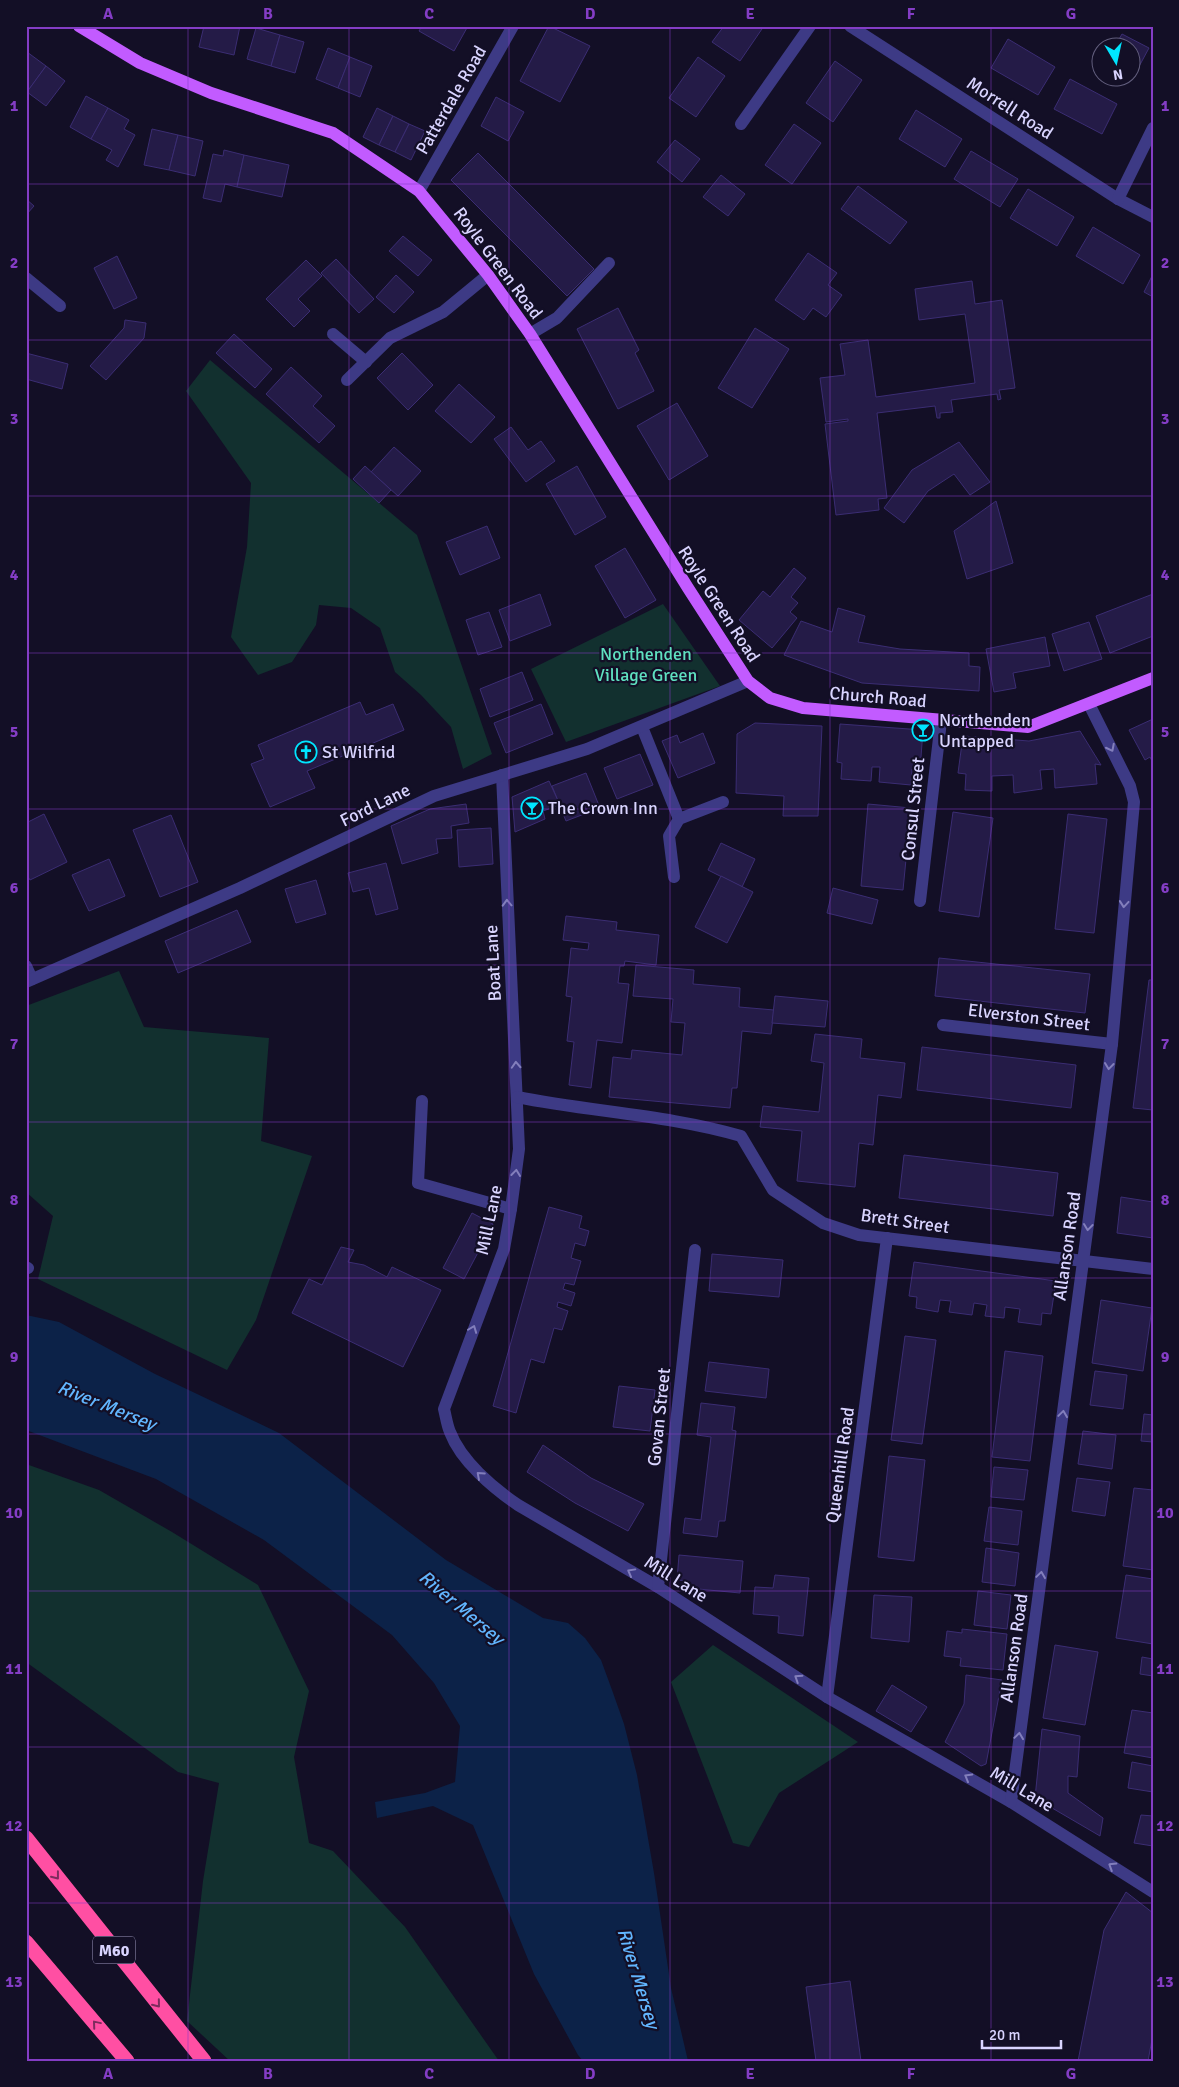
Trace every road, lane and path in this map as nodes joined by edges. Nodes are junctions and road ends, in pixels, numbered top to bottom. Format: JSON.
{"nodes":[{"id":1,"x":79,"y":26,"type":"edge"},
{"id":2,"x":513,"y":26,"type":"edge"},
{"id":3,"x":810,"y":26,"type":"edge"},
{"id":4,"x":850,"y":26,"type":"edge"},
{"id":5,"x":741,"y":124,"type":"dead end"},
{"id":6,"x":1153,"y":128,"type":"edge"},
{"id":7,"x":419,"y":191,"type":"junction"},
{"id":8,"x":1118,"y":199,"type":"junction"},
{"id":9,"x":1153,"y":217,"type":"edge"},
{"id":10,"x":609,"y":263,"type":"dead end"},
{"id":11,"x":488,"y":276,"type":"junction"},
{"id":12,"x":26,"y":278,"type":"edge"},
{"id":13,"x":60,"y":306,"type":"dead end"},
{"id":14,"x":333,"y":334,"type":"dead end"},
{"id":15,"x":530,"y":334,"type":"junction"},
{"id":16,"x":366,"y":362,"type":"junction"},
{"id":17,"x":347,"y":380,"type":"dead end"},
{"id":18,"x":1153,"y":678,"type":"edge"},
{"id":19,"x":748,"y":682,"type":"junction"},
{"id":20,"x":1088,"y":704,"type":"junction"},
{"id":21,"x":941,"y":721,"type":"junction"},
{"id":22,"x":642,"y":727,"type":"junction"},
{"id":23,"x":502,"y":775,"type":"junction"},
{"id":24,"x":722,"y":802,"type":"dead end"},
{"id":25,"x":679,"y":819,"type":"junction"},
{"id":26,"x":674,"y":877,"type":"dead end"},
{"id":27,"x":920,"y":901,"type":"dead end"},
{"id":28,"x":26,"y":966,"type":"edge"},
{"id":29,"x":29,"y":980,"type":"edge"},
{"id":30,"x":943,"y":1025,"type":"dead end"},
{"id":31,"x":1112,"y":1044,"type":"junction"},
{"id":32,"x":517,"y":1097,"type":"junction"},
{"id":33,"x":422,"y":1102,"type":"dead end"},
{"id":34,"x":519,"y":1149,"type":"joint"},
{"id":35,"x":511,"y":1209,"type":"junction"},
{"id":36,"x":887,"y":1238,"type":"junction"},
{"id":37,"x":695,"y":1250,"type":"dead end"},
{"id":38,"x":1083,"y":1261,"type":"junction"},
{"id":39,"x":1153,"y":1269,"type":"edge"},
{"id":40,"x":658,"y":1587,"type":"junction"},
{"id":41,"x":827,"y":1697,"type":"junction"},
{"id":42,"x":1010,"y":1802,"type":"junction"},
{"id":43,"x":26,"y":1838,"type":"edge"},
{"id":44,"x":1153,"y":1892,"type":"edge"},
{"id":45,"x":26,"y":1942,"type":"edge"},
{"id":46,"x":127,"y":2061,"type":"edge"},
{"id":47,"x":204,"y":2061,"type":"edge"}],
"edges":[{"from":1,"to":7,"type":"main road","name":"Royle Green Road"},
{"from":2,"to":7,"type":"street","name":"Patterdale Road"},
{"from":3,"to":5,"type":"street"},
{"from":4,"to":8,"type":"street","name":"Morrell Road"},
{"from":6,"to":8,"type":"street"},
{"from":7,"to":11,"type":"main road","name":"Royle Green Road"},
{"from":8,"to":9,"type":"street","name":"Morrell Road"},
{"from":10,"to":15,"type":"street"},
{"from":11,"to":15,"type":"main road","name":"Royle Green Road"},
{"from":11,"to":16,"type":"street"},
{"from":12,"to":13,"type":"street"},
{"from":14,"to":16,"type":"street"},
{"from":15,"to":19,"type":"main road","name":"Royle Green Road"},
{"from":16,"to":17,"type":"street"},
{"from":18,"to":20,"type":"main road","name":"Church Road"},
{"from":19,"to":21,"type":"main road","name":"Church Road"},
{"from":19,"to":22,"type":"street","name":"Ford Lane"},
{"from":20,"to":21,"type":"main road","name":"Church Road"},
{"from":20,"to":31,"type":"street","name":"Allanson Road","one_way":true},
{"from":21,"to":27,"type":"street","name":"Consul Street"},
{"from":22,"to":23,"type":"street","name":"Ford Lane"},
{"from":22,"to":25,"type":"street"},
{"from":23,"to":29,"type":"street","name":"Ford Lane"},
{"from":32,"to":23,"type":"street","name":"Boat Lane","one_way":true},
{"from":24,"to":25,"type":"street"},
{"from":25,"to":26,"type":"street"},
{"from":28,"to":29,"type":"street"},
{"from":30,"to":31,"type":"street","name":"Elverston Street"},
{"from":31,"to":38,"type":"street","name":"Allanson Road","one_way":true},
{"from":32,"to":34,"type":"street","name":"Boat Lane"},
{"from":32,"to":36,"type":"street","name":"Brett Street"},
{"from":33,"to":35,"type":"street"},
{"from":35,"to":34,"type":"street","name":"Mill Lane","one_way":true},
{"from":40,"to":35,"type":"street","name":"Mill Lane","one_way":true},
{"from":36,"to":38,"type":"street","name":"Brett Street"},
{"from":36,"to":41,"type":"street","name":"Queenhill Road"},
{"from":37,"to":40,"type":"street","name":"Govan Street"},
{"from":38,"to":39,"type":"street","name":"Brett Street"},
{"from":42,"to":38,"type":"street","name":"Allanson Road","one_way":true},
{"from":41,"to":40,"type":"street","name":"Mill Lane","one_way":true},
{"from":42,"to":41,"type":"street","name":"Mill Lane","one_way":true},
{"from":44,"to":42,"type":"street","name":"Mill Lane","one_way":true},
{"from":43,"to":47,"type":"highway","number":"M60","one_way":true},
{"from":46,"to":45,"type":"highway","one_way":true}]}
